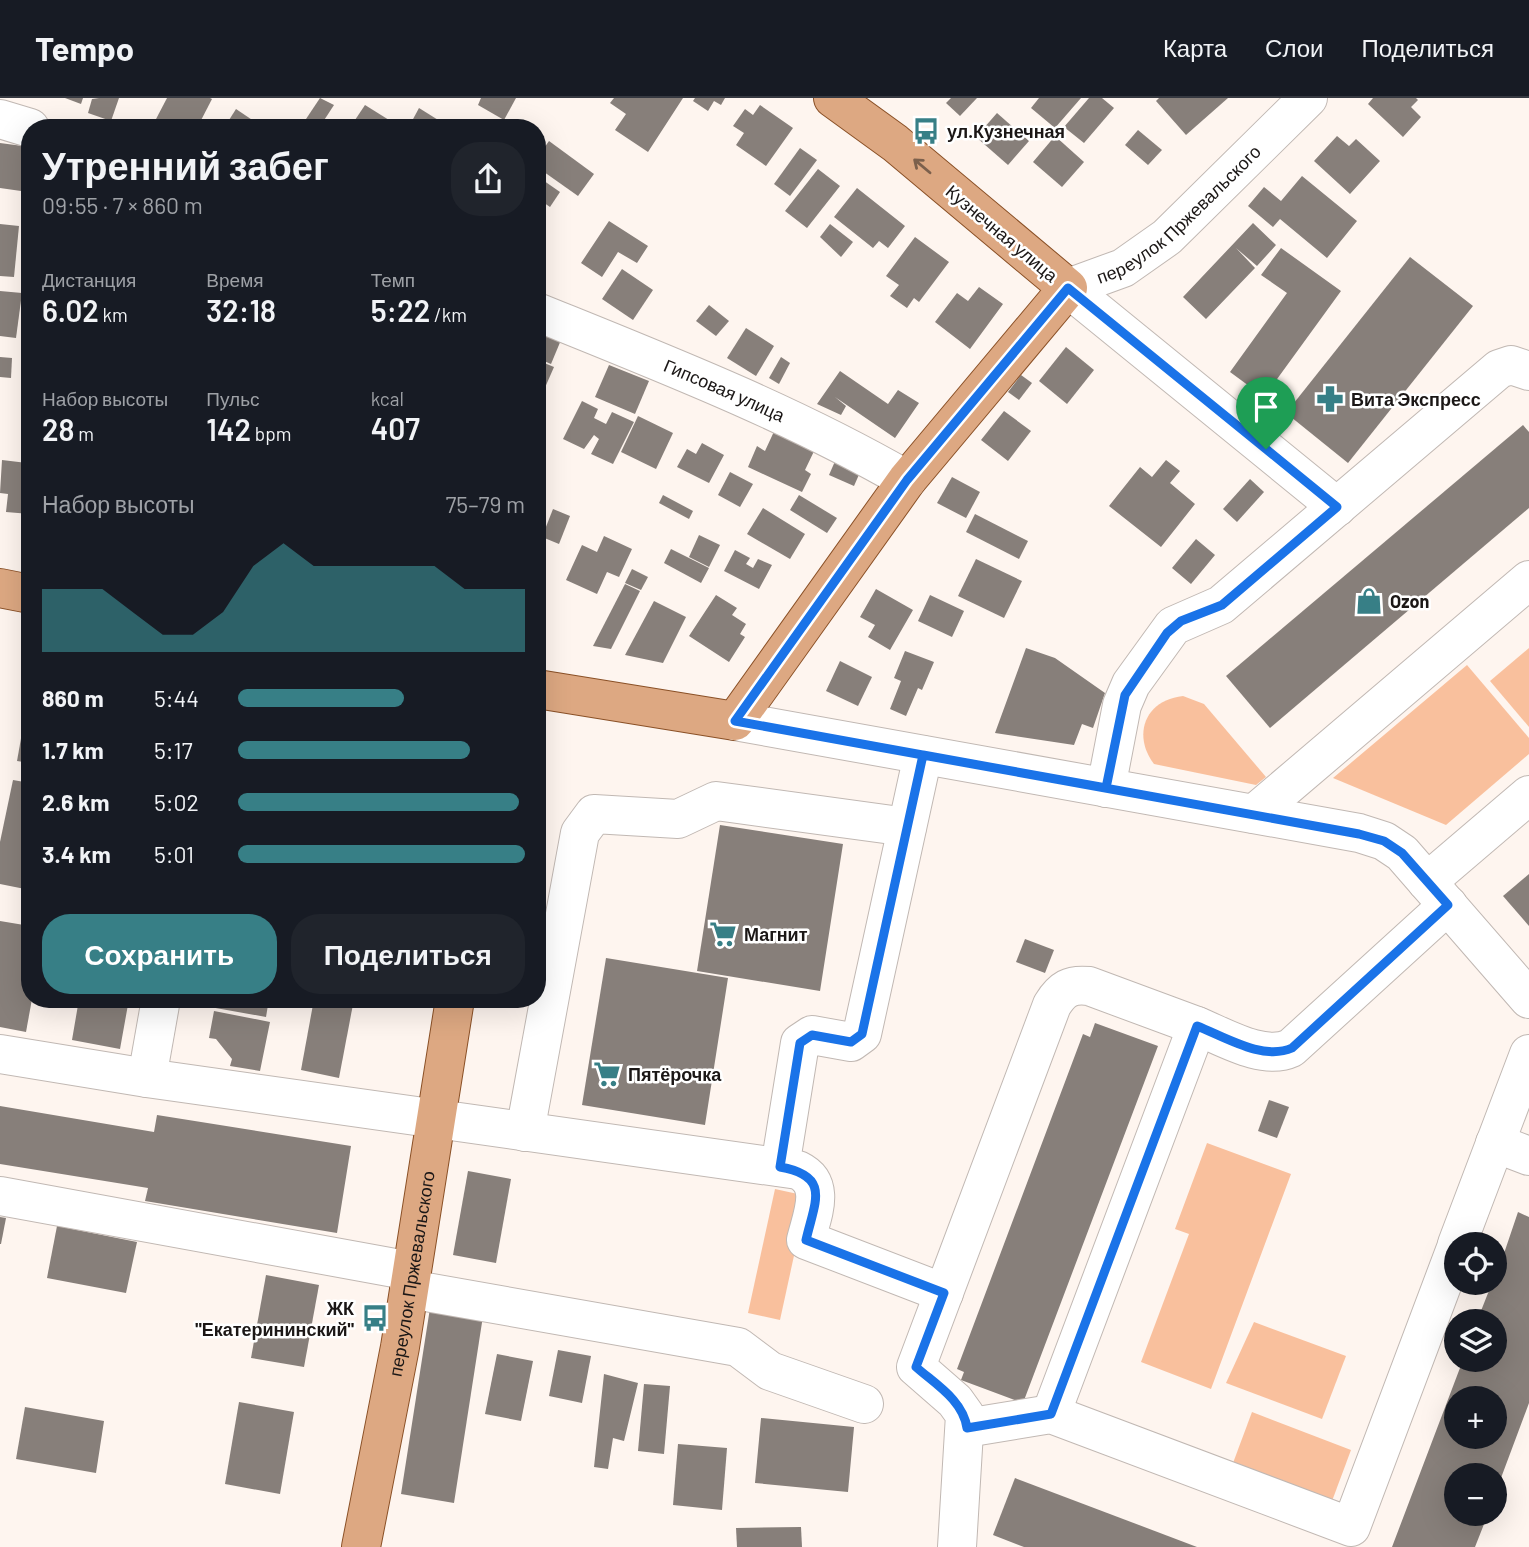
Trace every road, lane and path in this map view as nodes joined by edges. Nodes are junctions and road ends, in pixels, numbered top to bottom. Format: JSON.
{"nodes":[{"id":1,"x":833,"y":98,"type":"edge"},
{"id":2,"x":1296,"y":102,"type":"edge"},
{"id":3,"x":0,"y":119,"type":"edge"},
{"id":4,"x":21,"y":125,"type":"edge"},
{"id":5,"x":1068,"y":288,"type":"junction"},
{"id":6,"x":546,"y":316,"type":"edge"},
{"id":7,"x":1529,"y":371,"type":"edge"},
{"id":8,"x":907,"y":480,"type":"junction"},
{"id":9,"x":1335,"y":505,"type":"junction"},
{"id":10,"x":1529,"y":580,"type":"edge"},
{"id":11,"x":0,"y":588,"type":"edge"},
{"id":12,"x":21,"y":592,"type":"edge"},
{"id":13,"x":546,"y":690,"type":"edge"},
{"id":14,"x":735,"y":721,"type":"junction"},
{"id":15,"x":923,"y":755,"type":"junction"},
{"id":16,"x":1106,"y":788,"type":"junction"},
{"id":17,"x":1529,"y":795,"type":"edge"},
{"id":18,"x":1254,"y":814,"type":"junction"},
{"id":19,"x":907,"y":827,"type":"junction"},
{"id":20,"x":1437,"y":894,"type":"junction"},
{"id":21,"x":1529,"y":999,"type":"edge"},
{"id":22,"x":159,"y":1008,"type":"edge"},
{"id":23,"x":452,"y":1008,"type":"edge"},
{"id":24,"x":1197,"y":1026,"type":"junction"},
{"id":25,"x":0,"y":1054,"type":"edge"},
{"id":26,"x":1529,"y":1054,"type":"edge"},
{"id":27,"x":146,"y":1078,"type":"junction"},
{"id":28,"x":434,"y":1119,"type":"junction"},
{"id":29,"x":525,"y":1132,"type":"junction"},
{"id":30,"x":1512,"y":1150,"type":"edge"},
{"id":31,"x":780,"y":1167,"type":"junction"},
{"id":32,"x":0,"y":1196,"type":"edge"},
{"id":33,"x":1465,"y":1232,"type":"edge"},
{"id":34,"x":410,"y":1280,"type":"junction"},
{"id":35,"x":1444,"y":1281,"type":"edge"},
{"id":36,"x":944,"y":1293,"type":"junction"},
{"id":37,"x":864,"y":1404,"type":"dead end"},
{"id":38,"x":1051,"y":1414,"type":"junction"},
{"id":39,"x":967,"y":1428,"type":"junction"},
{"id":40,"x":1348,"y":1537,"type":"edge"},
{"id":41,"x":361,"y":1547,"type":"edge"},
{"id":42,"x":957,"y":1547,"type":"edge"}],
"edges":[{"from":5,"to":1,"type":"main road","name":"Кузнечная улица","one_way":true},
{"from":2,"to":5,"type":"street","name":"переулок Пржевальского"},
{"from":3,"to":4,"type":"street"},
{"from":5,"to":8,"type":"main road"},
{"from":5,"to":9,"type":"street","name":"Кузнечная улица"},
{"from":6,"to":8,"type":"street","name":"Гипсовая улица"},
{"from":7,"to":9,"type":"street"},
{"from":8,"to":14,"type":"main road"},
{"from":9,"to":16,"type":"street"},
{"from":10,"to":18,"type":"street"},
{"from":11,"to":12,"type":"main road"},
{"from":13,"to":14,"type":"main road"},
{"from":14,"to":15,"type":"street"},
{"from":15,"to":16,"type":"street"},
{"from":15,"to":19,"type":"street"},
{"from":16,"to":18,"type":"street"},
{"from":17,"to":20,"type":"street"},
{"from":18,"to":20,"type":"street"},
{"from":19,"to":29,"type":"street"},
{"from":19,"to":31,"type":"street"},
{"from":20,"to":21,"type":"street"},
{"from":20,"to":24,"type":"street"},
{"from":22,"to":27,"type":"street"},
{"from":23,"to":28,"type":"main road","name":"переулок Пржевальского"},
{"from":24,"to":36,"type":"street"},
{"from":24,"to":38,"type":"street"},
{"from":25,"to":27,"type":"street"},
{"from":26,"to":30,"type":"street"},
{"from":27,"to":28,"type":"street"},
{"from":28,"to":29,"type":"street"},
{"from":28,"to":34,"type":"main road","name":"переулок Пржевальского"},
{"from":29,"to":31,"type":"street"},
{"from":30,"to":33,"type":"street"},
{"from":31,"to":36,"type":"street"},
{"from":32,"to":34,"type":"street"},
{"from":34,"to":37,"type":"street"},
{"from":34,"to":41,"type":"main road","name":"переулок Пржевальского"},
{"from":35,"to":40,"type":"street"},
{"from":36,"to":39,"type":"street"},
{"from":38,"to":39,"type":"street"},
{"from":38,"to":40,"type":"street"},
{"from":39,"to":42,"type":"street"}]}
